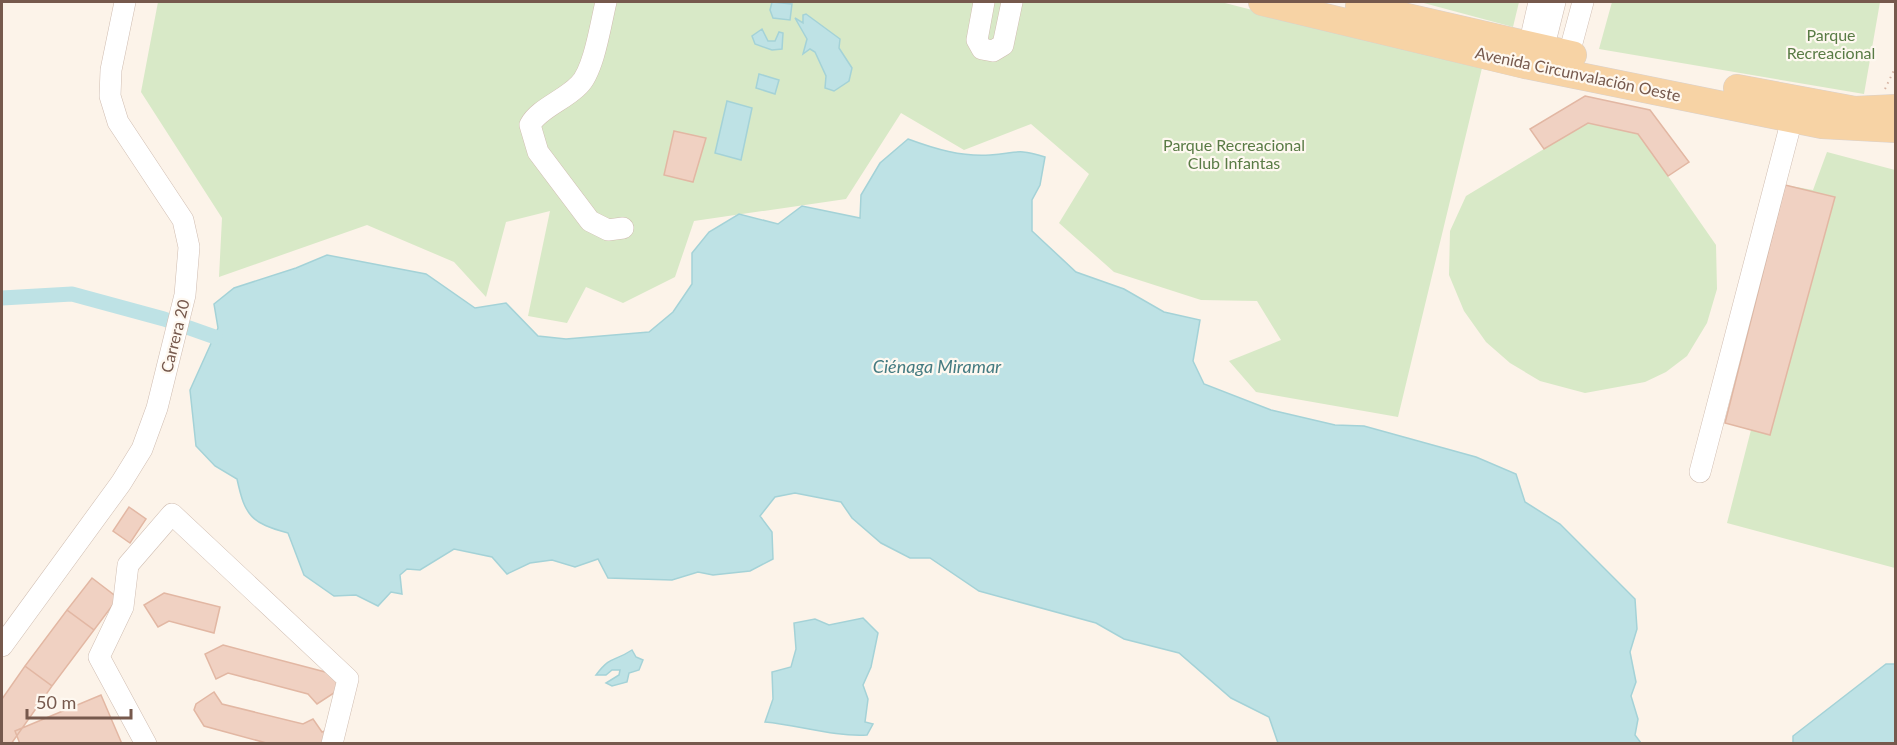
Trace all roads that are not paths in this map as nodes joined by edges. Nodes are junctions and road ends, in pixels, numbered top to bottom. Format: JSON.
{"nodes":[{"id":1,"x":125,"y":2,"type":"edge"},
{"id":2,"x":606,"y":2,"type":"edge"},
{"id":3,"x":984,"y":2,"type":"edge"},
{"id":4,"x":1012,"y":2,"type":"edge"},
{"id":5,"x":1262,"y":2,"type":"edge"},
{"id":6,"x":1338,"y":2,"type":"edge"},
{"id":7,"x":1539,"y":2,"type":"edge"},
{"id":8,"x":1555,"y":2,"type":"edge"},
{"id":9,"x":1583,"y":2,"type":"edge"},
{"id":10,"x":1541,"y":56,"type":"junction"},
{"id":11,"x":1792,"y":119,"type":"junction"},
{"id":12,"x":1892,"y":123,"type":"edge"},
{"id":13,"x":623,"y":228,"type":"dead end"},
{"id":14,"x":1700,"y":472,"type":"dead end"},
{"id":15,"x":2,"y":646,"type":"edge"},
{"id":16,"x":146,"y":744,"type":"edge"},
{"id":17,"x":332,"y":744,"type":"edge"}],
"edges":[{"from":1,"to":15,"type":"street","name":"Carrera 20"},
{"from":2,"to":13,"type":"street"},
{"from":3,"to":4,"type":"street"},
{"from":5,"to":10,"type":"main road","name":"Avenida Circunvalación Oeste"},
{"from":6,"to":10,"type":"main road","name":"Avenida Circunvalación Oeste"},
{"from":7,"to":10,"type":"street"},
{"from":8,"to":10,"type":"street"},
{"from":9,"to":10,"type":"street"},
{"from":10,"to":11,"type":"main road","name":"Avenida Circunvalación Oeste"},
{"from":10,"to":12,"type":"main road","name":"Avenida Circunvalación Oeste"},
{"from":11,"to":12,"type":"main road","name":"Avenida Circunvalación Oeste"},
{"from":11,"to":14,"type":"street"},
{"from":16,"to":17,"type":"street"}]}
